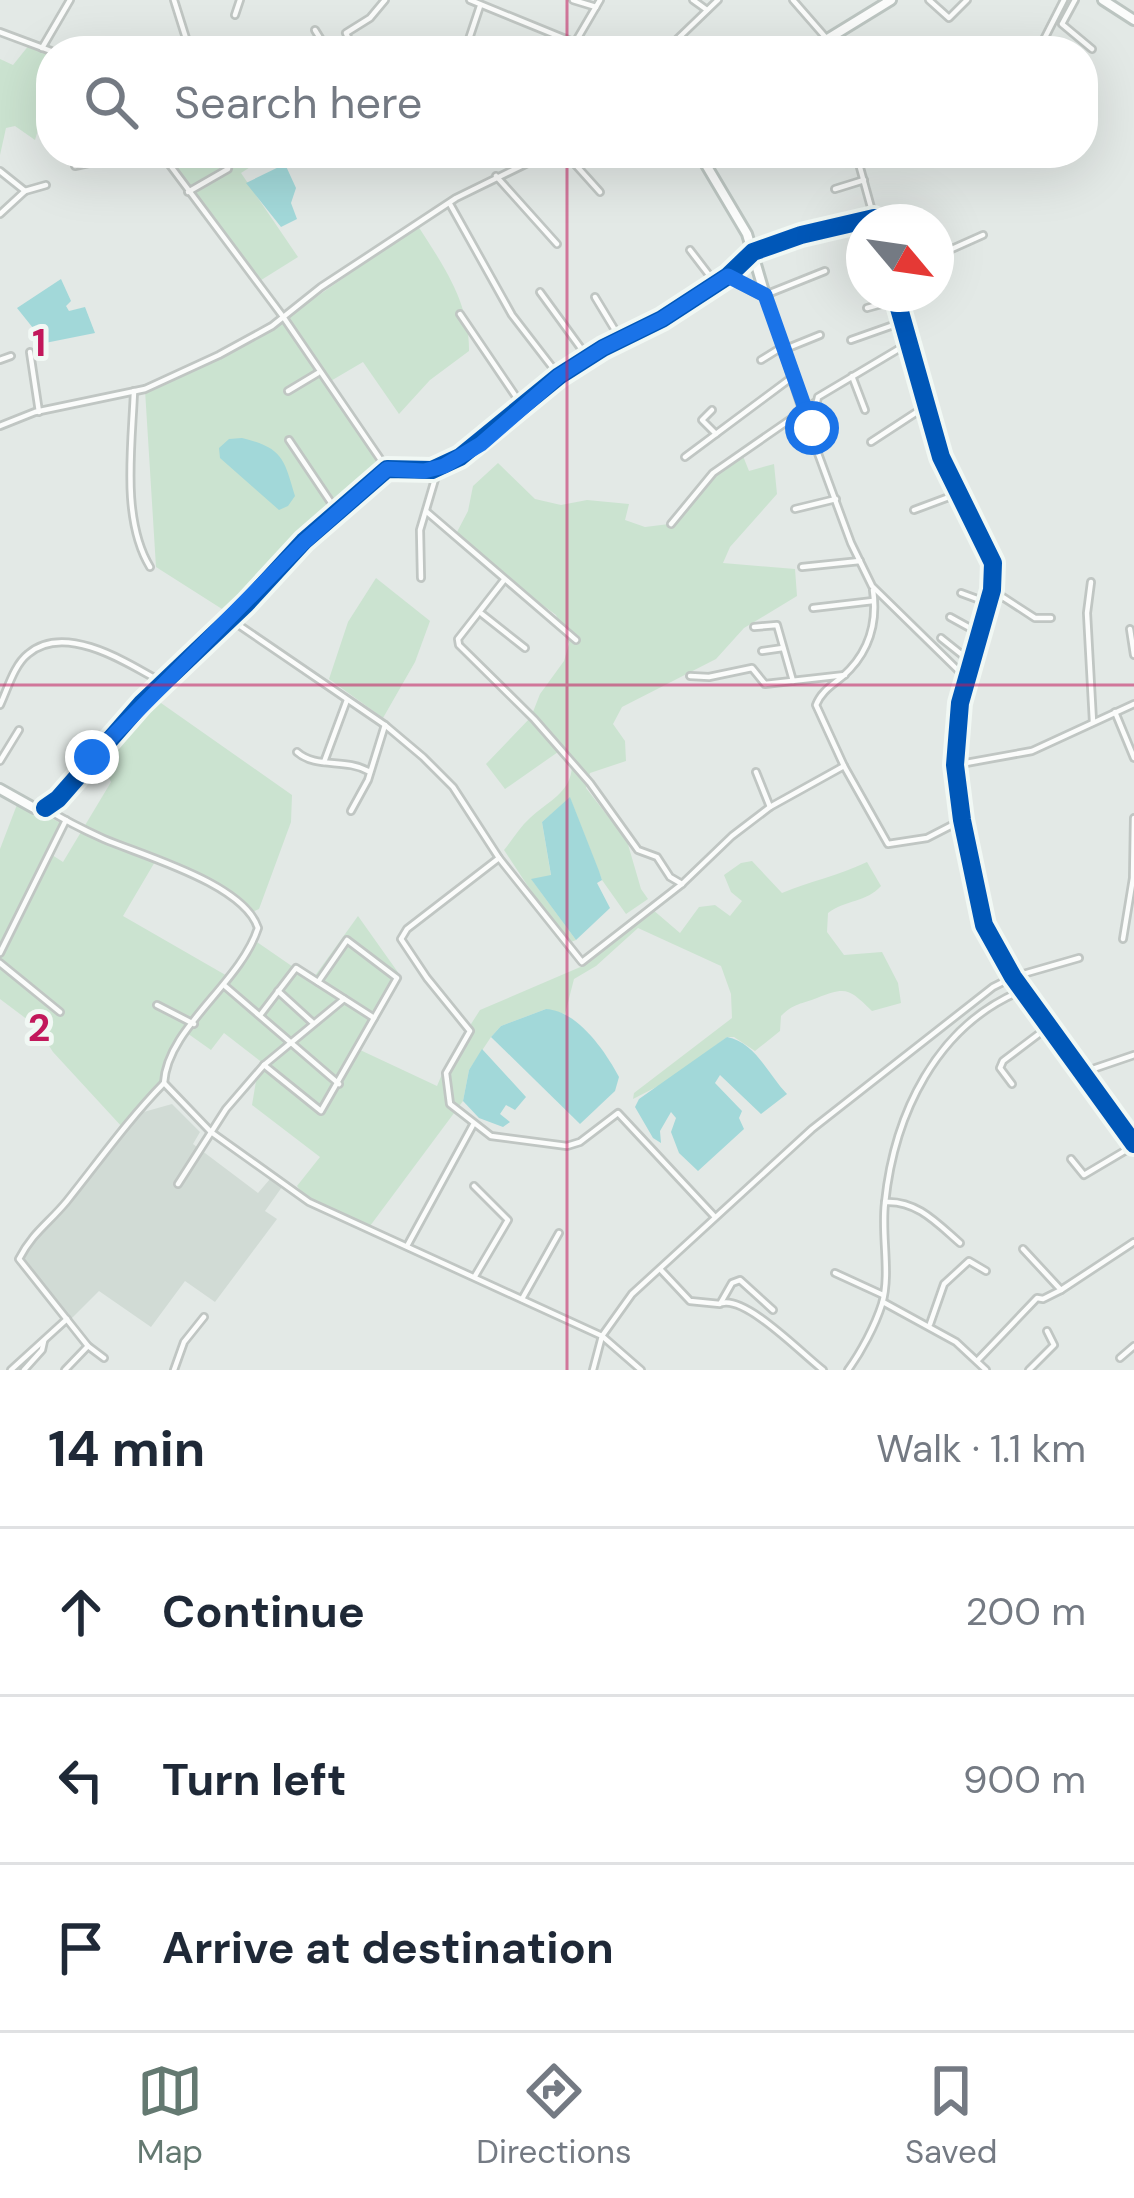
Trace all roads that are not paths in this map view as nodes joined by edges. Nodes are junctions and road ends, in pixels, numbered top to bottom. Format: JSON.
{"nodes":[{"id":1,"x":70,"y":0,"type":"edge"},
{"id":2,"x":174,"y":0,"type":"edge"},
{"id":3,"x":240,"y":0,"type":"edge"},
{"id":4,"x":386,"y":0,"type":"edge"},
{"id":5,"x":470,"y":0,"type":"edge"},
{"id":6,"x":573,"y":0,"type":"edge"},
{"id":7,"x":693,"y":0,"type":"edge"},
{"id":8,"x":718,"y":0,"type":"edge"},
{"id":9,"x":793,"y":0,"type":"edge"},
{"id":10,"x":891,"y":0,"type":"edge"},
{"id":11,"x":929,"y":0,"type":"edge"},
{"id":12,"x":967,"y":0,"type":"edge"},
{"id":13,"x":1064,"y":0,"type":"edge"},
{"id":14,"x":1075,"y":0,"type":"edge"},
{"id":15,"x":1103,"y":0,"type":"edge"},
{"id":16,"x":598,"y":3,"type":"edge"},
{"id":17,"x":480,"y":6,"type":"junction"},
{"id":18,"x":707,"y":10,"type":"junction"},
{"id":19,"x":236,"y":15,"type":"dead end"},
{"id":20,"x":1134,"y":20,"type":"edge"},
{"id":21,"x":315,"y":30,"type":"dead end"},
{"id":22,"x":0,"y":32,"type":"edge"},
{"id":23,"x":49,"y":36,"type":"edge"},
{"id":24,"x":185,"y":36,"type":"edge"},
{"id":25,"x":319,"y":36,"type":"edge"},
{"id":26,"x":347,"y":36,"type":"edge"},
{"id":27,"x":470,"y":36,"type":"edge"},
{"id":28,"x":562,"y":36,"type":"edge"},
{"id":29,"x":579,"y":36,"type":"edge"},
{"id":30,"x":680,"y":36,"type":"edge"},
{"id":31,"x":824,"y":36,"type":"edge"},
{"id":32,"x":832,"y":36,"type":"edge"},
{"id":33,"x":1045,"y":36,"type":"edge"},
{"id":34,"x":1076,"y":36,"type":"edge"},
{"id":35,"x":36,"y":46,"type":"edge"},
{"id":36,"x":171,"y":168,"type":"edge"},
{"id":37,"x":228,"y":168,"type":"edge"},
{"id":38,"x":514,"y":168,"type":"edge"},
{"id":39,"x":578,"y":168,"type":"edge"},
{"id":40,"x":708,"y":168,"type":"edge"},
{"id":41,"x":860,"y":168,"type":"edge"},
{"id":42,"x":0,"y":171,"type":"edge"},
{"id":43,"x":496,"y":176,"type":"junction"},
{"id":44,"x":864,"y":180,"type":"junction"},
{"id":45,"x":46,"y":185,"type":"dead end"},
{"id":46,"x":836,"y":190,"type":"dead end"},
{"id":47,"x":25,"y":191,"type":"junction"},
{"id":48,"x":188,"y":192,"type":"junction"},
{"id":49,"x":600,"y":192,"type":"dead end"},
{"id":50,"x":449,"y":203,"type":"junction"},
{"id":51,"x":871,"y":204,"type":"edge"},
{"id":52,"x":0,"y":214,"type":"edge"},
{"id":53,"x":846,"y":226,"type":"edge"},
{"id":54,"x":983,"y":235,"type":"dead end"},
{"id":55,"x":557,"y":244,"type":"dead end"},
{"id":56,"x":954,"y":248,"type":"edge"},
{"id":57,"x":690,"y":250,"type":"dead end"},
{"id":58,"x":753,"y":252,"type":"junction"},
{"id":59,"x":826,"y":271,"type":"dead end"},
{"id":60,"x":728,"y":276,"type":"junction"},
{"id":61,"x":716,"y":284,"type":"junction"},
{"id":62,"x":540,"y":292,"type":"dead end"},
{"id":63,"x":765,"y":295,"type":"junction"},
{"id":64,"x":595,"y":297,"type":"dead end"},
{"id":65,"x":899,"y":312,"type":"edge"},
{"id":66,"x":460,"y":314,"type":"dead end"},
{"id":67,"x":284,"y":318,"type":"junction"},
{"id":68,"x":902,"y":322,"type":"junction"},
{"id":69,"x":820,"y":335,"type":"dead end"},
{"id":70,"x":621,"y":340,"type":"junction"},
{"id":71,"x":851,"y":340,"type":"dead end"},
{"id":72,"x":907,"y":344,"type":"junction"},
{"id":73,"x":783,"y":348,"type":"junction"},
{"id":74,"x":31,"y":352,"type":"dead end"},
{"id":75,"x":11,"y":356,"type":"dead end"},
{"id":76,"x":588,"y":358,"type":"junction"},
{"id":77,"x":0,"y":360,"type":"edge"},
{"id":78,"x":760,"y":360,"type":"dead end"},
{"id":79,"x":318,"y":373,"type":"junction"},
{"id":80,"x":559,"y":376,"type":"junction"},
{"id":81,"x":852,"y":376,"type":"junction"},
{"id":82,"x":791,"y":378,"type":"junction"},
{"id":83,"x":134,"y":391,"type":"junction"},
{"id":84,"x":289,"y":391,"type":"dead end"},
{"id":85,"x":814,"y":403,"type":"junction"},
{"id":86,"x":926,"y":406,"type":"junction"},
{"id":87,"x":523,"y":407,"type":"junction"},
{"id":88,"x":712,"y":410,"type":"dead end"},
{"id":89,"x":802,"y":410,"type":"junction"},
{"id":90,"x":865,"y":410,"type":"dead end"},
{"id":91,"x":39,"y":412,"type":"junction"},
{"id":92,"x":0,"y":425,"type":"edge"},
{"id":93,"x":812,"y":428,"type":"junction"},
{"id":94,"x":716,"y":434,"type":"junction"},
{"id":95,"x":289,"y":440,"type":"dead end"},
{"id":96,"x":871,"y":442,"type":"dead end"},
{"id":97,"x":686,"y":457,"type":"dead end"},
{"id":98,"x":387,"y":469,"type":"junction"},
{"id":99,"x":438,"y":469,"type":"junction"},
{"id":100,"x":957,"y":494,"type":"junction"},
{"id":101,"x":836,"y":499,"type":"junction"},
{"id":102,"x":795,"y":509,"type":"dead end"},
{"id":103,"x":914,"y":510,"type":"dead end"},
{"id":104,"x":337,"y":511,"type":"junction"},
{"id":105,"x":427,"y":512,"type":"junction"},
{"id":106,"x":671,"y":524,"type":"dead end"},
{"id":107,"x":860,"y":561,"type":"junction"},
{"id":108,"x":150,"y":567,"type":"dead end"},
{"id":109,"x":802,"y":567,"type":"dead end"},
{"id":110,"x":421,"y":578,"type":"dead end"},
{"id":111,"x":504,"y":580,"type":"junction"},
{"id":112,"x":1091,"y":582,"type":"dead end"},
{"id":113,"x":872,"y":586,"type":"junction"},
{"id":114,"x":992,"y":590,"type":"junction"},
{"id":115,"x":961,"y":593,"type":"dead end"},
{"id":116,"x":874,"y":601,"type":"junction"},
{"id":117,"x":988,"y":603,"type":"junction"},
{"id":118,"x":813,"y":608,"type":"dead end"},
{"id":119,"x":480,"y":612,"type":"junction"},
{"id":120,"x":950,"y":617,"type":"dead end"},
{"id":121,"x":1051,"y":618,"type":"dead end"},
{"id":122,"x":230,"y":620,"type":"junction"},
{"id":123,"x":754,"y":627,"type":"dead end"},
{"id":124,"x":1130,"y":629,"type":"dead end"},
{"id":125,"x":979,"y":633,"type":"junction"},
{"id":126,"x":941,"y":638,"type":"dead end"},
{"id":127,"x":576,"y":640,"type":"dead end"},
{"id":128,"x":525,"y":648,"type":"dead end"},
{"id":129,"x":783,"y":648,"type":"junction"},
{"id":130,"x":762,"y":651,"type":"dead end"},
{"id":131,"x":1134,"y":655,"type":"edge"},
{"id":132,"x":971,"y":662,"type":"junction"},
{"id":133,"x":845,"y":675,"type":"junction"},
{"id":134,"x":690,"y":676,"type":"dead end"},
{"id":135,"x":967,"y":679,"type":"junction"},
{"id":136,"x":793,"y":681,"type":"junction"},
{"id":137,"x":163,"y":682,"type":"junction"},
{"id":138,"x":347,"y":700,"type":"junction"},
{"id":139,"x":1134,"y":704,"type":"edge"},
{"id":140,"x":0,"y":705,"type":"edge"},
{"id":141,"x":1115,"y":712,"type":"junction"},
{"id":142,"x":1093,"y":722,"type":"junction"},
{"id":143,"x":385,"y":725,"type":"junction"},
{"id":144,"x":20,"y":730,"type":"dead end"},
{"id":145,"x":297,"y":752,"type":"dead end"},
{"id":146,"x":1134,"y":758,"type":"edge"},
{"id":147,"x":0,"y":761,"type":"edge"},
{"id":148,"x":323,"y":762,"type":"junction"},
{"id":149,"x":955,"y":765,"type":"junction"},
{"id":150,"x":844,"y":766,"type":"junction"},
{"id":151,"x":368,"y":771,"type":"junction"},
{"id":152,"x":756,"y":772,"type":"dead end"},
{"id":153,"x":0,"y":789,"type":"edge"},
{"id":154,"x":770,"y":807,"type":"junction"},
{"id":155,"x":45,"y":808,"type":"junction"},
{"id":156,"x":351,"y":811,"type":"dead end"},
{"id":157,"x":1134,"y":819,"type":"edge"},
{"id":158,"x":66,"y":820,"type":"junction"},
{"id":159,"x":962,"y":820,"type":"junction"},
{"id":160,"x":499,"y":858,"type":"junction"},
{"id":161,"x":1134,"y":878,"type":"edge"},
{"id":162,"x":682,"y":884,"type":"junction"},
{"id":163,"x":1123,"y":938,"type":"dead end"},
{"id":164,"x":0,"y":953,"type":"edge"},
{"id":165,"x":1078,"y":958,"type":"dead end"},
{"id":166,"x":0,"y":963,"type":"edge"},
{"id":167,"x":1013,"y":977,"type":"junction"},
{"id":168,"x":318,"y":982,"type":"junction"},
{"id":169,"x":224,"y":985,"type":"junction"},
{"id":170,"x":1023,"y":990,"type":"junction"},
{"id":171,"x":278,"y":992,"type":"junction"},
{"id":172,"x":344,"y":999,"type":"junction"},
{"id":173,"x":157,"y":1006,"type":"dead end"},
{"id":174,"x":60,"y":1012,"type":"dead end"},
{"id":175,"x":262,"y":1014,"type":"junction"},
{"id":176,"x":374,"y":1018,"type":"junction"},
{"id":177,"x":312,"y":1022,"type":"junction"},
{"id":178,"x":194,"y":1024,"type":"junction"},
{"id":179,"x":1051,"y":1026,"type":"junction"},
{"id":180,"x":288,"y":1042,"type":"junction"},
{"id":181,"x":1134,"y":1055,"type":"edge"},
{"id":182,"x":264,"y":1065,"type":"junction"},
{"id":183,"x":1084,"y":1072,"type":"junction"},
{"id":184,"x":164,"y":1083,"type":"junction"},
{"id":185,"x":339,"y":1084,"type":"junction"},
{"id":186,"x":1012,"y":1084,"type":"dead end"},
{"id":187,"x":473,"y":1125,"type":"junction"},
{"id":188,"x":211,"y":1132,"type":"junction"},
{"id":189,"x":1134,"y":1144,"type":"edge"},
{"id":190,"x":1071,"y":1159,"type":"dead end"},
{"id":191,"x":178,"y":1184,"type":"dead end"},
{"id":192,"x":474,"y":1186,"type":"dead end"},
{"id":193,"x":885,"y":1202,"type":"junction"},
{"id":194,"x":715,"y":1216,"type":"junction"},
{"id":195,"x":559,"y":1234,"type":"dead end"},
{"id":196,"x":1134,"y":1242,"type":"edge"},
{"id":197,"x":961,"y":1243,"type":"dead end"},
{"id":198,"x":407,"y":1246,"type":"junction"},
{"id":199,"x":1023,"y":1249,"type":"dead end"},
{"id":200,"x":660,"y":1269,"type":"junction"},
{"id":201,"x":986,"y":1270,"type":"dead end"},
{"id":202,"x":835,"y":1274,"type":"dead end"},
{"id":203,"x":475,"y":1276,"type":"junction"},
{"id":204,"x":1061,"y":1290,"type":"junction"},
{"id":205,"x":522,"y":1299,"type":"junction"},
{"id":206,"x":883,"y":1299,"type":"junction"},
{"id":207,"x":720,"y":1304,"type":"junction"},
{"id":208,"x":773,"y":1310,"type":"dead end"},
{"id":209,"x":204,"y":1317,"type":"dead end"},
{"id":210,"x":67,"y":1319,"type":"junction"},
{"id":211,"x":929,"y":1325,"type":"junction"},
{"id":212,"x":1047,"y":1331,"type":"dead end"},
{"id":213,"x":602,"y":1336,"type":"junction"},
{"id":214,"x":44,"y":1341,"type":"junction"},
{"id":215,"x":88,"y":1346,"type":"junction"},
{"id":216,"x":1134,"y":1346,"type":"edge"},
{"id":217,"x":104,"y":1358,"type":"dead end"},
{"id":218,"x":1120,"y":1358,"type":"dead end"},
{"id":219,"x":977,"y":1361,"type":"junction"},
{"id":220,"x":11,"y":1370,"type":"edge"},
{"id":221,"x":24,"y":1370,"type":"edge"},
{"id":222,"x":65,"y":1370,"type":"edge"},
{"id":223,"x":174,"y":1370,"type":"edge"},
{"id":224,"x":593,"y":1370,"type":"edge"},
{"id":225,"x":641,"y":1370,"type":"edge"},
{"id":226,"x":823,"y":1370,"type":"edge"},
{"id":227,"x":848,"y":1370,"type":"edge"},
{"id":228,"x":986,"y":1370,"type":"edge"},
{"id":229,"x":1029,"y":1370,"type":"edge"}],
"edges":[{"from":1,"to":23,"type":"street"},
{"from":2,"to":24,"type":"street"},
{"from":3,"to":19,"type":"street"},
{"from":4,"to":26,"type":"street"},
{"from":5,"to":17,"type":"street"},
{"from":6,"to":16,"type":"street"},
{"from":7,"to":18,"type":"street"},
{"from":8,"to":18,"type":"street"},
{"from":9,"to":31,"type":"street"},
{"from":10,"to":32,"type":"street"},
{"from":11,"to":12,"type":"street"},
{"from":13,"to":33,"type":"street"},
{"from":14,"to":34,"type":"street"},
{"from":15,"to":20,"type":"street"},
{"from":16,"to":29,"type":"street"},
{"from":17,"to":27,"type":"street"},
{"from":17,"to":28,"type":"street"},
{"from":18,"to":30,"type":"street"},
{"from":21,"to":25,"type":"street"},
{"from":22,"to":35,"type":"street"},
{"from":36,"to":48,"type":"street"},
{"from":37,"to":48,"type":"street"},
{"from":38,"to":43,"type":"street"},
{"from":39,"to":49,"type":"street"},
{"from":40,"to":58,"type":"street"},
{"from":41,"to":44,"type":"street"},
{"from":42,"to":47,"type":"street"},
{"from":43,"to":50,"type":"street"},
{"from":43,"to":55,"type":"street"},
{"from":44,"to":46,"type":"street"},
{"from":44,"to":51,"type":"street"},
{"from":45,"to":47,"type":"street"},
{"from":47,"to":52,"type":"street"},
{"from":48,"to":67,"type":"street"},
{"from":50,"to":67,"type":"street"},
{"from":50,"to":80,"type":"street"},
{"from":53,"to":58,"type":"street"},
{"from":54,"to":56,"type":"street"},
{"from":57,"to":61,"type":"street"},
{"from":58,"to":60,"type":"street"},
{"from":58,"to":63,"type":"street"},
{"from":59,"to":63,"type":"street"},
{"from":60,"to":61,"type":"street"},
{"from":60,"to":63,"type":"street"},
{"from":61,"to":70,"type":"street"},
{"from":62,"to":76,"type":"street"},
{"from":63,"to":73,"type":"street"},
{"from":64,"to":70,"type":"street"},
{"from":65,"to":68,"type":"street"},
{"from":66,"to":87,"type":"street"},
{"from":67,"to":79,"type":"street"},
{"from":67,"to":83,"type":"street"},
{"from":68,"to":71,"type":"street"},
{"from":68,"to":72,"type":"street"},
{"from":69,"to":73,"type":"street"},
{"from":70,"to":76,"type":"street"},
{"from":72,"to":81,"type":"street"},
{"from":72,"to":86,"type":"street"},
{"from":73,"to":78,"type":"street"},
{"from":73,"to":82,"type":"street"},
{"from":74,"to":91,"type":"street"},
{"from":75,"to":77,"type":"street"},
{"from":76,"to":80,"type":"street"},
{"from":79,"to":84,"type":"street"},
{"from":79,"to":98,"type":"street"},
{"from":80,"to":87,"type":"street"},
{"from":81,"to":85,"type":"street"},
{"from":81,"to":90,"type":"street"},
{"from":82,"to":89,"type":"street"},
{"from":82,"to":94,"type":"street"},
{"from":83,"to":91,"type":"street"},
{"from":83,"to":108,"type":"street"},
{"from":85,"to":89,"type":"street"},
{"from":85,"to":93,"type":"street"},
{"from":86,"to":96,"type":"street"},
{"from":86,"to":100,"type":"street"},
{"from":87,"to":99,"type":"street"},
{"from":88,"to":94,"type":"street"},
{"from":89,"to":93,"type":"street"},
{"from":89,"to":106,"type":"street"},
{"from":91,"to":92,"type":"street"},
{"from":93,"to":101,"type":"street"},
{"from":94,"to":97,"type":"street"},
{"from":95,"to":104,"type":"street"},
{"from":98,"to":99,"type":"street"},
{"from":98,"to":104,"type":"street"},
{"from":99,"to":105,"type":"street"},
{"from":100,"to":103,"type":"street"},
{"from":100,"to":114,"type":"street"},
{"from":101,"to":102,"type":"street"},
{"from":101,"to":107,"type":"street"},
{"from":104,"to":122,"type":"street"},
{"from":105,"to":110,"type":"street"},
{"from":105,"to":111,"type":"street"},
{"from":107,"to":109,"type":"street"},
{"from":107,"to":113,"type":"street"},
{"from":111,"to":119,"type":"street"},
{"from":111,"to":127,"type":"street"},
{"from":112,"to":142,"type":"street"},
{"from":113,"to":116,"type":"street"},
{"from":113,"to":135,"type":"street"},
{"from":114,"to":117,"type":"street"},
{"from":114,"to":121,"type":"street"},
{"from":115,"to":117,"type":"street"},
{"from":116,"to":118,"type":"street"},
{"from":116,"to":133,"type":"street"},
{"from":117,"to":125,"type":"street"},
{"from":119,"to":128,"type":"street"},
{"from":119,"to":162,"type":"street"},
{"from":120,"to":125,"type":"street"},
{"from":122,"to":137,"type":"street"},
{"from":122,"to":138,"type":"street"},
{"from":123,"to":129,"type":"street"},
{"from":124,"to":131,"type":"street"},
{"from":125,"to":132,"type":"street"},
{"from":126,"to":132,"type":"street"},
{"from":129,"to":130,"type":"street"},
{"from":129,"to":136,"type":"street"},
{"from":132,"to":135,"type":"street"},
{"from":133,"to":136,"type":"street"},
{"from":133,"to":150,"type":"street"},
{"from":134,"to":136,"type":"street"},
{"from":135,"to":149,"type":"street"},
{"from":137,"to":140,"type":"street"},
{"from":137,"to":155,"type":"street"},
{"from":138,"to":143,"type":"street"},
{"from":138,"to":148,"type":"street"},
{"from":139,"to":141,"type":"street"},
{"from":141,"to":142,"type":"street"},
{"from":141,"to":146,"type":"street"},
{"from":142,"to":149,"type":"street"},
{"from":143,"to":151,"type":"street"},
{"from":143,"to":160,"type":"street"},
{"from":144,"to":147,"type":"street"},
{"from":145,"to":148,"type":"street"},
{"from":148,"to":151,"type":"street"},
{"from":149,"to":159,"type":"street"},
{"from":150,"to":154,"type":"street"},
{"from":150,"to":159,"type":"street"},
{"from":151,"to":156,"type":"street"},
{"from":152,"to":154,"type":"street"},
{"from":153,"to":155,"type":"street"},
{"from":154,"to":162,"type":"street"},
{"from":155,"to":158,"type":"street"},
{"from":157,"to":161,"type":"street"},
{"from":158,"to":164,"type":"street"},
{"from":158,"to":169,"type":"street"},
{"from":159,"to":167,"type":"street"},
{"from":160,"to":162,"type":"street"},
{"from":160,"to":187,"type":"street"},
{"from":161,"to":163,"type":"street"},
{"from":165,"to":167,"type":"street"},
{"from":166,"to":174,"type":"street"},
{"from":167,"to":170,"type":"street"},
{"from":167,"to":194,"type":"street"},
{"from":168,"to":171,"type":"street"},
{"from":168,"to":172,"type":"street"},
{"from":168,"to":176,"type":"street"},
{"from":169,"to":175,"type":"street"},
{"from":169,"to":178,"type":"street"},
{"from":170,"to":179,"type":"street"},
{"from":170,"to":193,"type":"street"},
{"from":171,"to":175,"type":"street"},
{"from":171,"to":177,"type":"street"},
{"from":172,"to":176,"type":"street"},
{"from":172,"to":177,"type":"street"},
{"from":173,"to":178,"type":"street"},
{"from":175,"to":180,"type":"street"},
{"from":176,"to":185,"type":"street"},
{"from":177,"to":180,"type":"street"},
{"from":178,"to":184,"type":"street"},
{"from":179,"to":183,"type":"street"},
{"from":179,"to":186,"type":"street"},
{"from":180,"to":182,"type":"street"},
{"from":180,"to":185,"type":"street"},
{"from":181,"to":183,"type":"street"},
{"from":182,"to":185,"type":"street"},
{"from":182,"to":188,"type":"street"},
{"from":183,"to":189,"type":"street"},
{"from":184,"to":188,"type":"street"},
{"from":184,"to":210,"type":"street"},
{"from":187,"to":194,"type":"street"},
{"from":187,"to":198,"type":"street"},
{"from":188,"to":191,"type":"street"},
{"from":188,"to":198,"type":"street"},
{"from":189,"to":190,"type":"street"},
{"from":192,"to":203,"type":"street"},
{"from":193,"to":197,"type":"street"},
{"from":193,"to":206,"type":"street"},
{"from":194,"to":200,"type":"street"},
{"from":195,"to":205,"type":"street"},
{"from":196,"to":204,"type":"street"},
{"from":198,"to":203,"type":"street"},
{"from":199,"to":204,"type":"street"},
{"from":200,"to":207,"type":"street"},
{"from":200,"to":213,"type":"street"},
{"from":201,"to":211,"type":"street"},
{"from":202,"to":206,"type":"street"},
{"from":203,"to":205,"type":"street"},
{"from":204,"to":219,"type":"street"},
{"from":205,"to":213,"type":"street"},
{"from":206,"to":211,"type":"street"},
{"from":206,"to":227,"type":"street"},
{"from":207,"to":208,"type":"street"},
{"from":207,"to":226,"type":"street"},
{"from":209,"to":223,"type":"street"},
{"from":210,"to":214,"type":"street"},
{"from":210,"to":215,"type":"street"},
{"from":211,"to":219,"type":"street"},
{"from":212,"to":229,"type":"street"},
{"from":213,"to":224,"type":"street"},
{"from":213,"to":225,"type":"street"},
{"from":214,"to":220,"type":"street"},
{"from":214,"to":221,"type":"street"},
{"from":215,"to":217,"type":"street"},
{"from":215,"to":222,"type":"street"},
{"from":216,"to":218,"type":"street"},
{"from":219,"to":228,"type":"street"}]}
